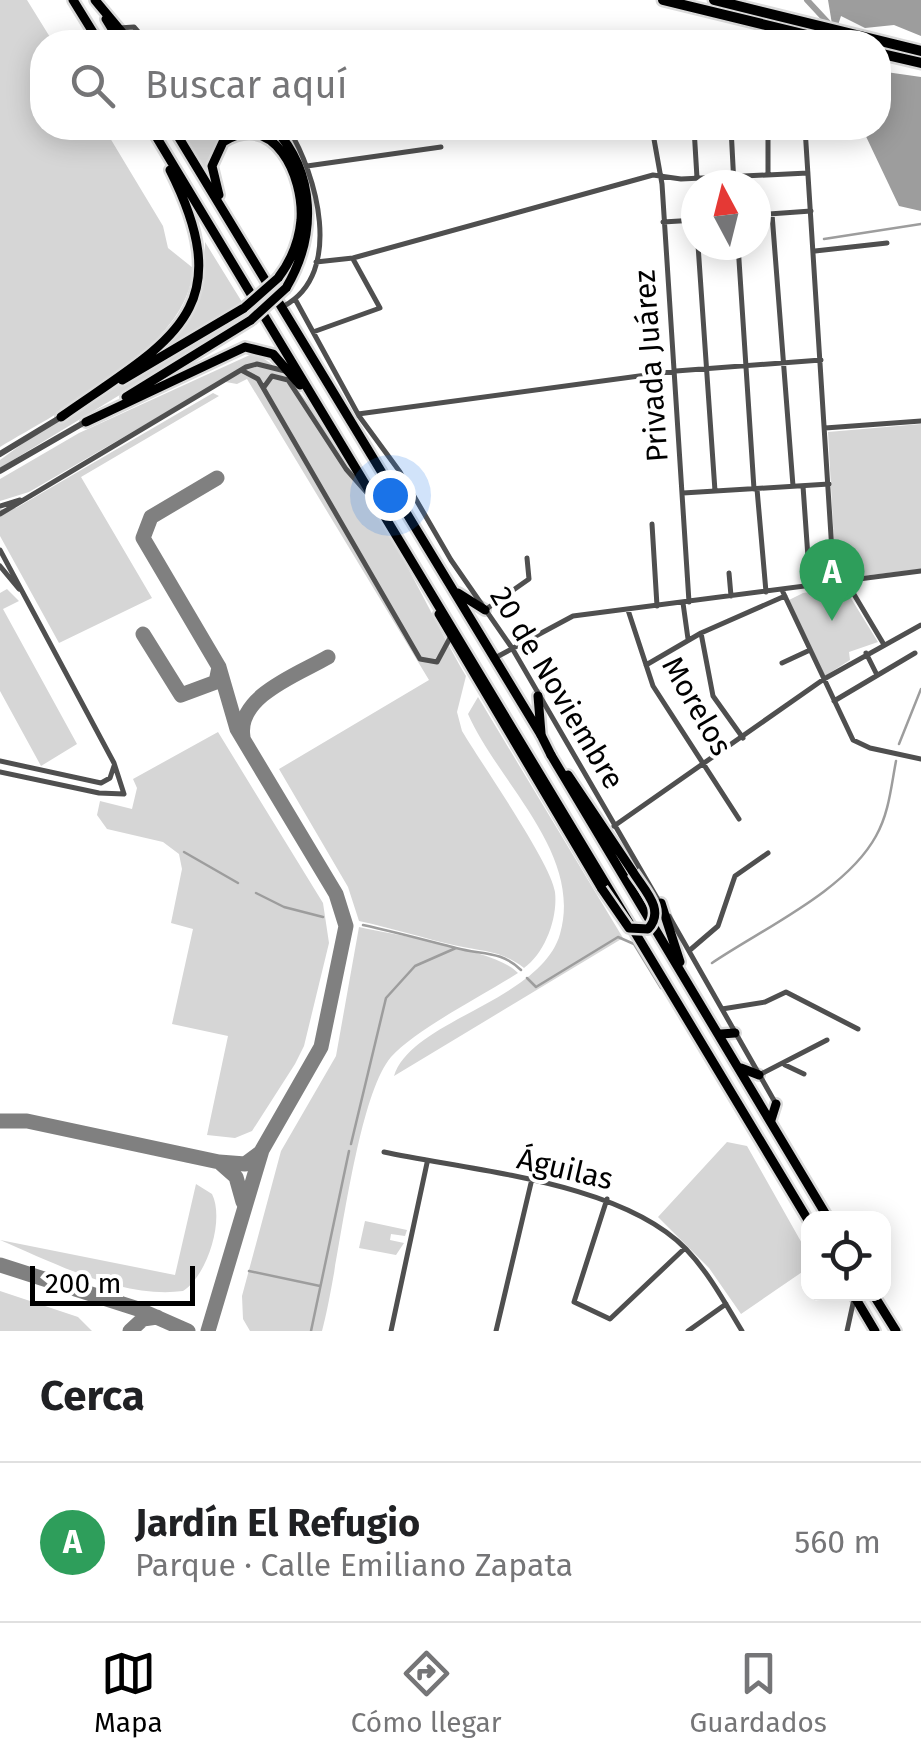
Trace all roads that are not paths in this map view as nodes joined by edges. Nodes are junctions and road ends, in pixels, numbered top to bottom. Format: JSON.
{"nodes":[{"id":1,"x":73,"y":0,"type":"edge"},
{"id":2,"x":94,"y":0,"type":"edge"},
{"id":3,"x":663,"y":0,"type":"edge"},
{"id":4,"x":714,"y":0,"type":"edge"},
{"id":5,"x":119,"y":28,"type":"joint"},
{"id":6,"x":92,"y":30,"type":"edge"},
{"id":7,"x":113,"y":30,"type":"edge"},
{"id":8,"x":137,"y":30,"type":"edge"},
{"id":9,"x":771,"y":30,"type":"edge"},
{"id":10,"x":833,"y":30,"type":"edge"},
{"id":11,"x":891,"y":44,"type":"edge"},
{"id":12,"x":921,"y":51,"type":"edge"},
{"id":13,"x":891,"y":56,"type":"edge"},
{"id":14,"x":921,"y":63,"type":"edge"},
{"id":15,"x":156,"y":140,"type":"edge"},
{"id":16,"x":157,"y":140,"type":"edge"},
{"id":17,"x":180,"y":140,"type":"edge"},
{"id":18,"x":227,"y":140,"type":"edge"},
{"id":19,"x":270,"y":140,"type":"edge"},
{"id":20,"x":282,"y":140,"type":"edge"},
{"id":21,"x":294,"y":140,"type":"edge"},
{"id":22,"x":654,"y":140,"type":"edge"},
{"id":23,"x":694,"y":140,"type":"edge"},
{"id":24,"x":732,"y":140,"type":"edge"},
{"id":25,"x":768,"y":140,"type":"edge"},
{"id":26,"x":807,"y":140,"type":"edge"},
{"id":27,"x":441,"y":147,"type":"dead end"},
{"id":28,"x":307,"y":166,"type":"junction"},
{"id":29,"x":696,"y":170,"type":"edge"},
{"id":30,"x":733,"y":170,"type":"edge"},
{"id":31,"x":768,"y":170,"type":"edge"},
{"id":32,"x":771,"y":174,"type":"edge"},
{"id":33,"x":808,"y":174,"type":"junction"},
{"id":34,"x":660,"y":175,"type":"junction"},
{"id":35,"x":681,"y":177,"type":"edge"},
{"id":36,"x":812,"y":211,"type":"junction"},
{"id":37,"x":772,"y":214,"type":"joint"},
{"id":38,"x":230,"y":220,"type":"junction"},
{"id":39,"x":681,"y":221,"type":"edge"},
{"id":40,"x":663,"y":222,"type":"junction"},
{"id":41,"x":887,"y":243,"type":"dead end"},
{"id":42,"x":815,"y":251,"type":"junction"},
{"id":43,"x":353,"y":258,"type":"junction"},
{"id":44,"x":699,"y":260,"type":"edge"},
{"id":45,"x":739,"y":260,"type":"edge"},
{"id":46,"x":316,"y":262,"type":"junction"},
{"id":47,"x":295,"y":299,"type":"junction"},
{"id":48,"x":282,"y":307,"type":"junction"},
{"id":49,"x":313,"y":332,"type":"junction"},
{"id":50,"x":821,"y":360,"type":"junction"},
{"id":51,"x":782,"y":362,"type":"junction"},
{"id":52,"x":745,"y":364,"type":"junction"},
{"id":53,"x":707,"y":368,"type":"junction"},
{"id":54,"x":241,"y":370,"type":"junction"},
{"id":55,"x":676,"y":371,"type":"junction"},
{"id":56,"x":292,"y":374,"type":"junction"},
{"id":57,"x":264,"y":390,"type":"junction"},
{"id":58,"x":358,"y":414,"type":"junction"},
{"id":59,"x":60,"y":418,"type":"junction"},
{"id":60,"x":328,"y":421,"type":"junction"},
{"id":61,"x":86,"y":422,"type":"junction"},
{"id":62,"x":921,"y":422,"type":"edge"},
{"id":63,"x":824,"y":428,"type":"junction"},
{"id":64,"x":0,"y":456,"type":"edge"},
{"id":65,"x":0,"y":471,"type":"edge"},
{"id":66,"x":828,"y":484,"type":"junction"},
{"id":67,"x":792,"y":486,"type":"junction"},
{"id":68,"x":803,"y":486,"type":"junction"},
{"id":69,"x":756,"y":489,"type":"junction"},
{"id":70,"x":715,"y":491,"type":"junction"},
{"id":71,"x":682,"y":493,"type":"junction"},
{"id":72,"x":28,"y":498,"type":"junction"},
{"id":73,"x":376,"y":500,"type":"junction"},
{"id":74,"x":0,"y":506,"type":"edge"},
{"id":75,"x":0,"y":514,"type":"edge"},
{"id":76,"x":652,"y":524,"type":"dead end"},
{"id":77,"x":0,"y":550,"type":"edge"},
{"id":78,"x":527,"y":558,"type":"dead end"},
{"id":79,"x":0,"y":566,"type":"edge"},
{"id":80,"x":729,"y":572,"type":"dead end"},
{"id":81,"x":921,"y":572,"type":"edge"},
{"id":82,"x":422,"y":575,"type":"junction"},
{"id":83,"x":444,"y":576,"type":"junction"},
{"id":84,"x":846,"y":581,"type":"junction"},
{"id":85,"x":834,"y":583,"type":"junction"},
{"id":86,"x":810,"y":586,"type":"junction"},
{"id":87,"x":21,"y":590,"type":"junction"},
{"id":88,"x":766,"y":592,"type":"junction"},
{"id":89,"x":783,"y":593,"type":"junction"},
{"id":90,"x":731,"y":596,"type":"junction"},
{"id":91,"x":686,"y":602,"type":"junction"},
{"id":92,"x":657,"y":606,"type":"junction"},
{"id":93,"x":485,"y":610,"type":"junction"},
{"id":94,"x":628,"y":610,"type":"junction"},
{"id":95,"x":921,"y":625,"type":"edge"},
{"id":96,"x":701,"y":633,"type":"junction"},
{"id":97,"x":450,"y":636,"type":"junction"},
{"id":98,"x":688,"y":640,"type":"junction"},
{"id":99,"x":883,"y":643,"type":"junction"},
{"id":100,"x":512,"y":648,"type":"junction"},
{"id":101,"x":810,"y":650,"type":"junction"},
{"id":102,"x":866,"y":653,"type":"junction"},
{"id":103,"x":916,"y":653,"type":"dead end"},
{"id":104,"x":493,"y":660,"type":"junction"},
{"id":105,"x":782,"y":663,"type":"dead end"},
{"id":106,"x":646,"y":665,"type":"junction"},
{"id":107,"x":877,"y":675,"type":"junction"},
{"id":108,"x":824,"y":680,"type":"junction"},
{"id":109,"x":538,"y":696,"type":"junction"},
{"id":110,"x":834,"y":701,"type":"junction"},
{"id":111,"x":541,"y":735,"type":"junction"},
{"id":112,"x":743,"y":738,"type":"junction"},
{"id":113,"x":551,"y":755,"type":"junction"},
{"id":114,"x":921,"y":759,"type":"edge"},
{"id":115,"x":0,"y":762,"type":"edge"},
{"id":116,"x":114,"y":763,"type":"junction"},
{"id":117,"x":703,"y":766,"type":"junction"},
{"id":118,"x":0,"y":772,"type":"edge"},
{"id":119,"x":739,"y":819,"type":"dead end"},
{"id":120,"x":614,"y":826,"type":"junction"},
{"id":121,"x":768,"y":853,"type":"dead end"},
{"id":122,"x":661,"y":903,"type":"junction"},
{"id":123,"x":690,"y":950,"type":"junction"},
{"id":124,"x":686,"y":978,"type":"junction"},
{"id":125,"x":722,"y":1009,"type":"junction"},
{"id":126,"x":858,"y":1029,"type":"dead end"},
{"id":127,"x":734,"y":1033,"type":"junction"},
{"id":128,"x":720,"y":1034,"type":"junction"},
{"id":129,"x":827,"y":1040,"type":"dead end"},
{"id":130,"x":785,"y":1065,"type":"junction"},
{"id":131,"x":741,"y":1068,"type":"junction"},
{"id":132,"x":759,"y":1074,"type":"junction"},
{"id":133,"x":804,"y":1074,"type":"dead end"},
{"id":134,"x":776,"y":1104,"type":"joint"},
{"id":135,"x":772,"y":1120,"type":"junction"},
{"id":136,"x":384,"y":1152,"type":"dead end"},
{"id":137,"x":428,"y":1162,"type":"junction"},
{"id":138,"x":530,"y":1183,"type":"junction"},
{"id":139,"x":607,"y":1199,"type":"junction"},
{"id":140,"x":803,"y":1211,"type":"edge"},
{"id":141,"x":824,"y":1211,"type":"edge"},
{"id":142,"x":685,"y":1248,"type":"junction"},
{"id":143,"x":853,"y":1301,"type":"edge"},
{"id":144,"x":858,"y":1301,"type":"edge"},
{"id":145,"x":877,"y":1301,"type":"edge"},
{"id":146,"x":726,"y":1304,"type":"junction"},
{"id":147,"x":391,"y":1331,"type":"edge"},
{"id":148,"x":496,"y":1331,"type":"edge"},
{"id":149,"x":688,"y":1331,"type":"edge"},
{"id":150,"x":742,"y":1331,"type":"edge"},
{"id":151,"x":847,"y":1331,"type":"edge"},
{"id":152,"x":876,"y":1331,"type":"edge"},
{"id":153,"x":896,"y":1331,"type":"edge"}],
"edges":[{"from":1,"to":6,"type":"main road"},
{"from":2,"to":5,"type":"main road"},
{"from":2,"to":7,"type":"main road"},
{"from":3,"to":9,"type":"highway"},
{"from":4,"to":10,"type":"highway"},
{"from":5,"to":8,"type":"street"},
{"from":11,"to":12,"type":"highway"},
{"from":13,"to":14,"type":"highway"},
{"from":15,"to":59,"type":"main road"},
{"from":16,"to":60,"type":"main road"},
{"from":17,"to":38,"type":"main road"},
{"from":18,"to":38,"type":"main road","bridge":true},
{"from":19,"to":59,"type":"main road","bridge":true},
{"from":20,"to":61,"type":"main road","bridge":true},
{"from":21,"to":28,"type":"street"},
{"from":22,"to":34,"type":"street","name":"Privada Juárez"},
{"from":23,"to":29,"type":"street"},
{"from":24,"to":30,"type":"street"},
{"from":25,"to":31,"type":"street"},
{"from":26,"to":33,"type":"street"},
{"from":27,"to":28,"type":"street"},
{"from":28,"to":46,"type":"street"},
{"from":32,"to":33,"type":"street"},
{"from":33,"to":36,"type":"street"},
{"from":34,"to":35,"type":"street"},
{"from":34,"to":40,"type":"street","name":"Privada Juárez"},
{"from":34,"to":43,"type":"street"},
{"from":36,"to":37,"type":"street"},
{"from":36,"to":42,"type":"street"},
{"from":37,"to":51,"type":"street"},
{"from":38,"to":48,"type":"main road"},
{"from":39,"to":40,"type":"street"},
{"from":40,"to":55,"type":"street","name":"Privada Juárez"},
{"from":41,"to":42,"type":"street"},
{"from":42,"to":50,"type":"street"},
{"from":43,"to":46,"type":"street"},
{"from":43,"to":49,"type":"street"},
{"from":44,"to":53,"type":"street"},
{"from":45,"to":52,"type":"street"},
{"from":46,"to":47,"type":"street"},
{"from":47,"to":48,"type":"street"},
{"from":47,"to":49,"type":"street","name":"20 de Noviembre"},
{"from":48,"to":83,"type":"main road"},
{"from":49,"to":58,"type":"street","name":"20 de Noviembre"},
{"from":50,"to":51,"type":"street"},
{"from":50,"to":63,"type":"street"},
{"from":51,"to":52,"type":"street"},
{"from":51,"to":67,"type":"street"},
{"from":52,"to":53,"type":"street"},
{"from":52,"to":69,"type":"street"},
{"from":53,"to":55,"type":"street"},
{"from":53,"to":70,"type":"street"},
{"from":54,"to":56,"type":"street"},
{"from":54,"to":57,"type":"street"},
{"from":54,"to":72,"type":"street"},
{"from":55,"to":58,"type":"street"},
{"from":55,"to":71,"type":"street","name":"Privada Juárez"},
{"from":56,"to":60,"type":"main road"},
{"from":56,"to":61,"type":"main road"},
{"from":57,"to":73,"type":"street"},
{"from":57,"to":97,"type":"street"},
{"from":58,"to":93,"type":"street","name":"20 de Noviembre"},
{"from":59,"to":64,"type":"street"},
{"from":60,"to":73,"type":"main road"},
{"from":61,"to":65,"type":"street"},
{"from":62,"to":63,"type":"street"},
{"from":63,"to":66,"type":"street"},
{"from":66,"to":68,"type":"street"},
{"from":66,"to":85,"type":"street"},
{"from":67,"to":68,"type":"street"},
{"from":67,"to":69,"type":"street"},
{"from":68,"to":86,"type":"street"},
{"from":69,"to":70,"type":"street"},
{"from":69,"to":88,"type":"street"},
{"from":70,"to":71,"type":"street"},
{"from":71,"to":91,"type":"street","name":"Privada Juárez"},
{"from":72,"to":74,"type":"street"},
{"from":72,"to":75,"type":"street"},
{"from":73,"to":82,"type":"main road"},
{"from":76,"to":92,"type":"street"},
{"from":77,"to":87,"type":"street"},
{"from":78,"to":93,"type":"street"},
{"from":79,"to":87,"type":"street"},
{"from":80,"to":90,"type":"street"},
{"from":81,"to":84,"type":"street"},
{"from":82,"to":97,"type":"main road"},
{"from":82,"to":140,"type":"main road"},
{"from":83,"to":93,"type":"main road"},
{"from":83,"to":104,"type":"main road"},
{"from":84,"to":85,"type":"street"},
{"from":84,"to":99,"type":"street"},
{"from":85,"to":86,"type":"street"},
{"from":86,"to":89,"type":"street"},
{"from":87,"to":116,"type":"street"},
{"from":88,"to":89,"type":"street"},
{"from":88,"to":90,"type":"street"},
{"from":89,"to":96,"type":"street"},
{"from":89,"to":101,"type":"street"},
{"from":90,"to":91,"type":"street"},
{"from":91,"to":92,"type":"street"},
{"from":91,"to":98,"type":"street","name":"Privada Juárez"},
{"from":92,"to":94,"type":"street"},
{"from":93,"to":100,"type":"street","name":"20 de Noviembre"},
{"from":94,"to":100,"type":"street"},
{"from":94,"to":106,"type":"street","name":"Morelos"},
{"from":95,"to":99,"type":"street"},
{"from":96,"to":98,"type":"street"},
{"from":96,"to":112,"type":"street"},
{"from":97,"to":113,"type":"main road","bridge":true},
{"from":98,"to":106,"type":"street"},
{"from":99,"to":102,"type":"street"},
{"from":100,"to":104,"type":"street"},
{"from":100,"to":109,"type":"street","name":"20 de Noviembre"},
{"from":101,"to":105,"type":"street"},
{"from":101,"to":108,"type":"street"},
{"from":102,"to":107,"type":"street"},
{"from":102,"to":108,"type":"street"},
{"from":103,"to":107,"type":"street"},
{"from":104,"to":111,"type":"main road"},
{"from":106,"to":117,"type":"street","name":"Morelos"},
{"from":107,"to":110,"type":"street"},
{"from":108,"to":110,"type":"street"},
{"from":108,"to":112,"type":"street"},
{"from":109,"to":111,"type":"main road"},
{"from":109,"to":120,"type":"street","name":"20 de Noviembre"},
{"from":110,"to":114,"type":"street"},
{"from":111,"to":113,"type":"main road"},
{"from":112,"to":117,"type":"street"},
{"from":113,"to":124,"type":"main road"},
{"from":115,"to":116,"type":"street"},
{"from":116,"to":118,"type":"street"},
{"from":117,"to":119,"type":"street","name":"Morelos"},
{"from":117,"to":120,"type":"street"},
{"from":120,"to":122,"type":"street","name":"20 de Noviembre"},
{"from":121,"to":123,"type":"street"},
{"from":122,"to":123,"type":"street","name":"20 de Noviembre"},
{"from":122,"to":124,"type":"main road"},
{"from":123,"to":125,"type":"street","name":"20 de Noviembre"},
{"from":124,"to":128,"type":"main road"},
{"from":125,"to":126,"type":"street"},
{"from":125,"to":127,"type":"street","name":"20 de Noviembre"},
{"from":127,"to":128,"type":"main road"},
{"from":127,"to":132,"type":"street","name":"20 de Noviembre"},
{"from":128,"to":131,"type":"main road"},
{"from":129,"to":130,"type":"street"},
{"from":130,"to":132,"type":"street"},
{"from":130,"to":133,"type":"street"},
{"from":131,"to":132,"type":"main road"},
{"from":131,"to":135,"type":"main road"},
{"from":132,"to":134,"type":"street","name":"20 de Noviembre"},
{"from":134,"to":135,"type":"main road"},
{"from":135,"to":141,"type":"main road"},
{"from":136,"to":137,"type":"street","name":"Águilas"},
{"from":137,"to":138,"type":"street","name":"Águilas"},
{"from":137,"to":147,"type":"street"},
{"from":138,"to":139,"type":"street","name":"Águilas"},
{"from":138,"to":148,"type":"street"},
{"from":139,"to":142,"type":"street","name":"Águilas"},
{"from":139,"to":142,"type":"street"},
{"from":142,"to":146,"type":"street","name":"Águilas"},
{"from":143,"to":151,"type":"street"},
{"from":144,"to":152,"type":"main road"},
{"from":145,"to":153,"type":"main road"},
{"from":146,"to":149,"type":"street"},
{"from":146,"to":150,"type":"street","name":"Águilas"}]}
